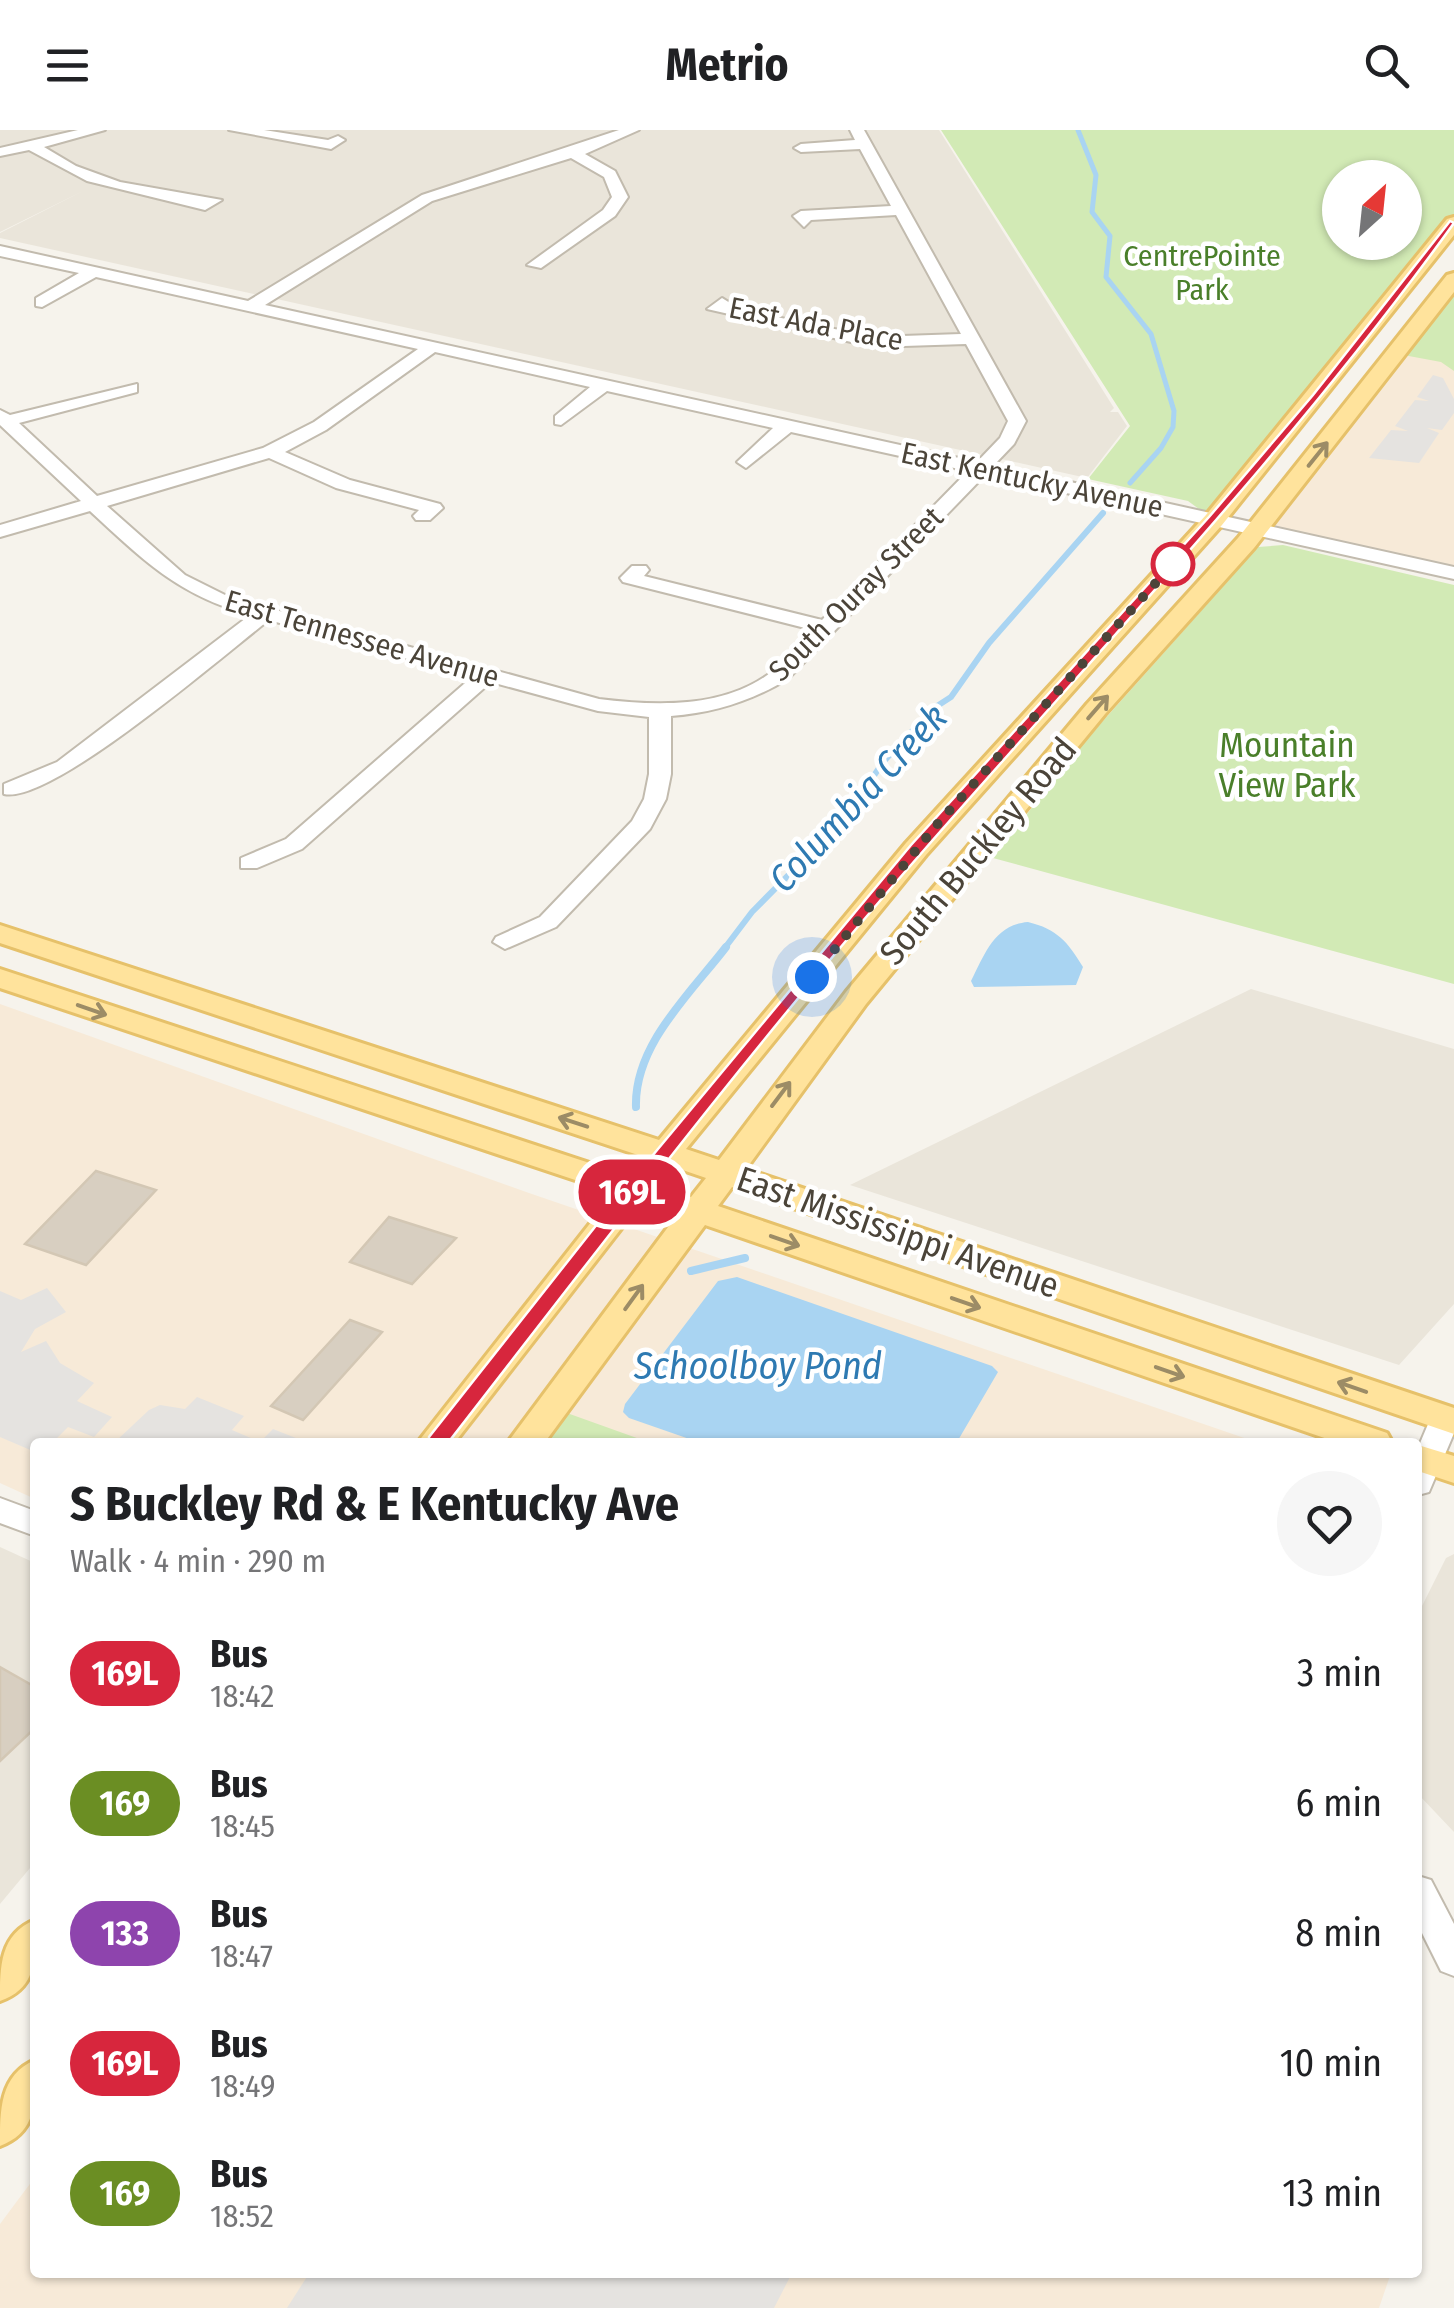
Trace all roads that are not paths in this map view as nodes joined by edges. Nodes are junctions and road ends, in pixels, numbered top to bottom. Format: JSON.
{"nodes":[{"id":1,"x":98,"y":130,"type":"edge"},
{"id":2,"x":236,"y":130,"type":"edge"},
{"id":3,"x":632,"y":130,"type":"edge"},
{"id":4,"x":861,"y":137,"type":"edge"},
{"id":5,"x":338,"y":140,"type":"dead end"},
{"id":6,"x":32,"y":145,"type":"junction"},
{"id":7,"x":801,"y":148,"type":"dead end"},
{"id":8,"x":0,"y":152,"type":"edge"},
{"id":9,"x":572,"y":153,"type":"junction"},
{"id":10,"x":214,"y":200,"type":"dead end"},
{"id":11,"x":902,"y":210,"type":"junction"},
{"id":12,"x":804,"y":222,"type":"dead end"},
{"id":13,"x":1454,"y":223,"type":"edge"},
{"id":14,"x":0,"y":251,"type":"edge"},
{"id":15,"x":536,"y":265,"type":"dead end"},
{"id":16,"x":94,"y":272,"type":"junction"},
{"id":17,"x":1454,"y":279,"type":"edge"},
{"id":18,"x":42,"y":302,"type":"dead end"},
{"id":19,"x":722,"y":303,"type":"dead end"},
{"id":20,"x":252,"y":306,"type":"junction"},
{"id":21,"x":975,"y":339,"type":"junction"},
{"id":22,"x":432,"y":346,"type":"junction"},
{"id":23,"x":603,"y":385,"type":"junction"},
{"id":24,"x":132,"y":388,"type":"dead end"},
{"id":25,"x":3,"y":418,"type":"edge"},
{"id":26,"x":561,"y":420,"type":"dead end"},
{"id":27,"x":786,"y":426,"type":"junction"},
{"id":28,"x":270,"y":452,"type":"junction"},
{"id":29,"x":746,"y":462,"type":"dead end"},
{"id":30,"x":981,"y":468,"type":"junction"},
{"id":31,"x":96,"y":505,"type":"junction"},
{"id":32,"x":423,"y":516,"type":"dead end"},
{"id":33,"x":1214,"y":520,"type":"junction"},
{"id":34,"x":1256,"y":530,"type":"junction"},
{"id":35,"x":0,"y":532,"type":"edge"},
{"id":36,"x":639,"y":570,"type":"dead end"},
{"id":37,"x":1454,"y":573,"type":"edge"},
{"id":38,"x":263,"y":614,"type":"junction"},
{"id":39,"x":828,"y":628,"type":"junction"},
{"id":40,"x":486,"y":675,"type":"junction"},
{"id":41,"x":660,"y":711,"type":"junction"},
{"id":42,"x":12,"y":790,"type":"dead end"},
{"id":43,"x":249,"y":863,"type":"dead end"},
{"id":44,"x":0,"y":934,"type":"edge"},
{"id":45,"x":505,"y":942,"type":"dead end"},
{"id":46,"x":0,"y":978,"type":"edge"},
{"id":47,"x":666,"y":1152,"type":"junction"},
{"id":48,"x":724,"y":1173,"type":"junction"},
{"id":49,"x":634,"y":1190,"type":"junction"},
{"id":50,"x":698,"y":1211,"type":"junction"},
{"id":51,"x":1449,"y":1419,"type":"edge"},
{"id":52,"x":439,"y":1438,"type":"edge"},
{"id":53,"x":529,"y":1438,"type":"edge"},
{"id":54,"x":1362,"y":1438,"type":"edge"},
{"id":55,"x":1429,"y":1468,"type":"edge"},
{"id":56,"x":0,"y":1510,"type":"edge"},
{"id":57,"x":30,"y":1522,"type":"edge"},
{"id":58,"x":1422,"y":1899,"type":"edge"},
{"id":59,"x":30,"y":1945,"type":"edge"},
{"id":60,"x":1454,"y":1960,"type":"edge"},
{"id":61,"x":0,"y":1982,"type":"edge"},
{"id":62,"x":30,"y":2086,"type":"edge"},
{"id":63,"x":0,"y":2125,"type":"edge"}],
"edges":[{"from":1,"to":6,"type":"street"},
{"from":2,"to":5,"type":"street"},
{"from":3,"to":9,"type":"street"},
{"from":4,"to":7,"type":"street","name":"South Ouray Street"},
{"from":4,"to":11,"type":"street","name":"South Ouray Street"},
{"from":6,"to":8,"type":"street"},
{"from":6,"to":10,"type":"street"},
{"from":9,"to":15,"type":"street"},
{"from":9,"to":20,"type":"street"},
{"from":11,"to":12,"type":"street"},
{"from":11,"to":21,"type":"street","name":"South Ouray Street"},
{"from":13,"to":33,"type":"main road","name":"South Buckley Road"},
{"from":14,"to":16,"type":"street","name":"East Kentucky Avenue"},
{"from":16,"to":18,"type":"street"},
{"from":16,"to":20,"type":"street","name":"East Kentucky Avenue"},
{"from":34,"to":17,"type":"main road","name":"South Buckley Road","one_way":true},
{"from":19,"to":21,"type":"street","name":"East Ada Place"},
{"from":20,"to":22,"type":"street","name":"East Kentucky Avenue"},
{"from":21,"to":30,"type":"street","name":"South Ouray Street"},
{"from":22,"to":23,"type":"street","name":"East Kentucky Avenue"},
{"from":22,"to":28,"type":"street"},
{"from":23,"to":26,"type":"street"},
{"from":23,"to":27,"type":"street","name":"East Kentucky Avenue"},
{"from":24,"to":25,"type":"street","name":"East Tennessee Avenue"},
{"from":25,"to":31,"type":"street","name":"East Tennessee Avenue"},
{"from":27,"to":29,"type":"street"},
{"from":27,"to":30,"type":"street","name":"East Kentucky Avenue"},
{"from":28,"to":31,"type":"street"},
{"from":28,"to":32,"type":"street"},
{"from":30,"to":33,"type":"street","name":"East Kentucky Avenue"},
{"from":30,"to":39,"type":"street","name":"South Ouray Street"},
{"from":31,"to":35,"type":"street"},
{"from":31,"to":38,"type":"street","name":"East Tennessee Avenue"},
{"from":33,"to":34,"type":"street","name":"East Kentucky Avenue"},
{"from":33,"to":47,"type":"main road","name":"South Buckley Road"},
{"from":34,"to":37,"type":"street","name":"East Kentucky Avenue"},
{"from":48,"to":34,"type":"main road","name":"South Buckley Road","one_way":true},
{"from":36,"to":39,"type":"street"},
{"from":38,"to":40,"type":"street","name":"East Tennessee Avenue"},
{"from":38,"to":42,"type":"street"},
{"from":39,"to":41,"type":"street","name":"South Ouray Street"},
{"from":40,"to":41,"type":"street","name":"East Tennessee Avenue"},
{"from":40,"to":43,"type":"street"},
{"from":41,"to":45,"type":"street"},
{"from":47,"to":44,"type":"main road","name":"East Mississippi Avenue","one_way":true},
{"from":46,"to":49,"type":"main road","name":"East Mississippi Avenue","one_way":true},
{"from":47,"to":48,"type":"main road","name":"East Mississippi Avenue"},
{"from":47,"to":49,"type":"main road","name":"South Buckley Road"},
{"from":48,"to":50,"type":"main road","name":"South Buckley Road"},
{"from":51,"to":48,"type":"main road","name":"East Mississippi Avenue","one_way":true},
{"from":49,"to":50,"type":"main road","name":"East Mississippi Avenue"},
{"from":49,"to":52,"type":"main road","name":"South Buckley Road"},
{"from":53,"to":50,"type":"main road","name":"South Buckley Road","one_way":true},
{"from":50,"to":54,"type":"main road","name":"East Mississippi Avenue","one_way":true},
{"from":51,"to":55,"type":"street"},
{"from":56,"to":57,"type":"street"},
{"from":58,"to":60,"type":"street"},
{"from":59,"to":61,"type":"main road"},
{"from":62,"to":63,"type":"main road"}]}
